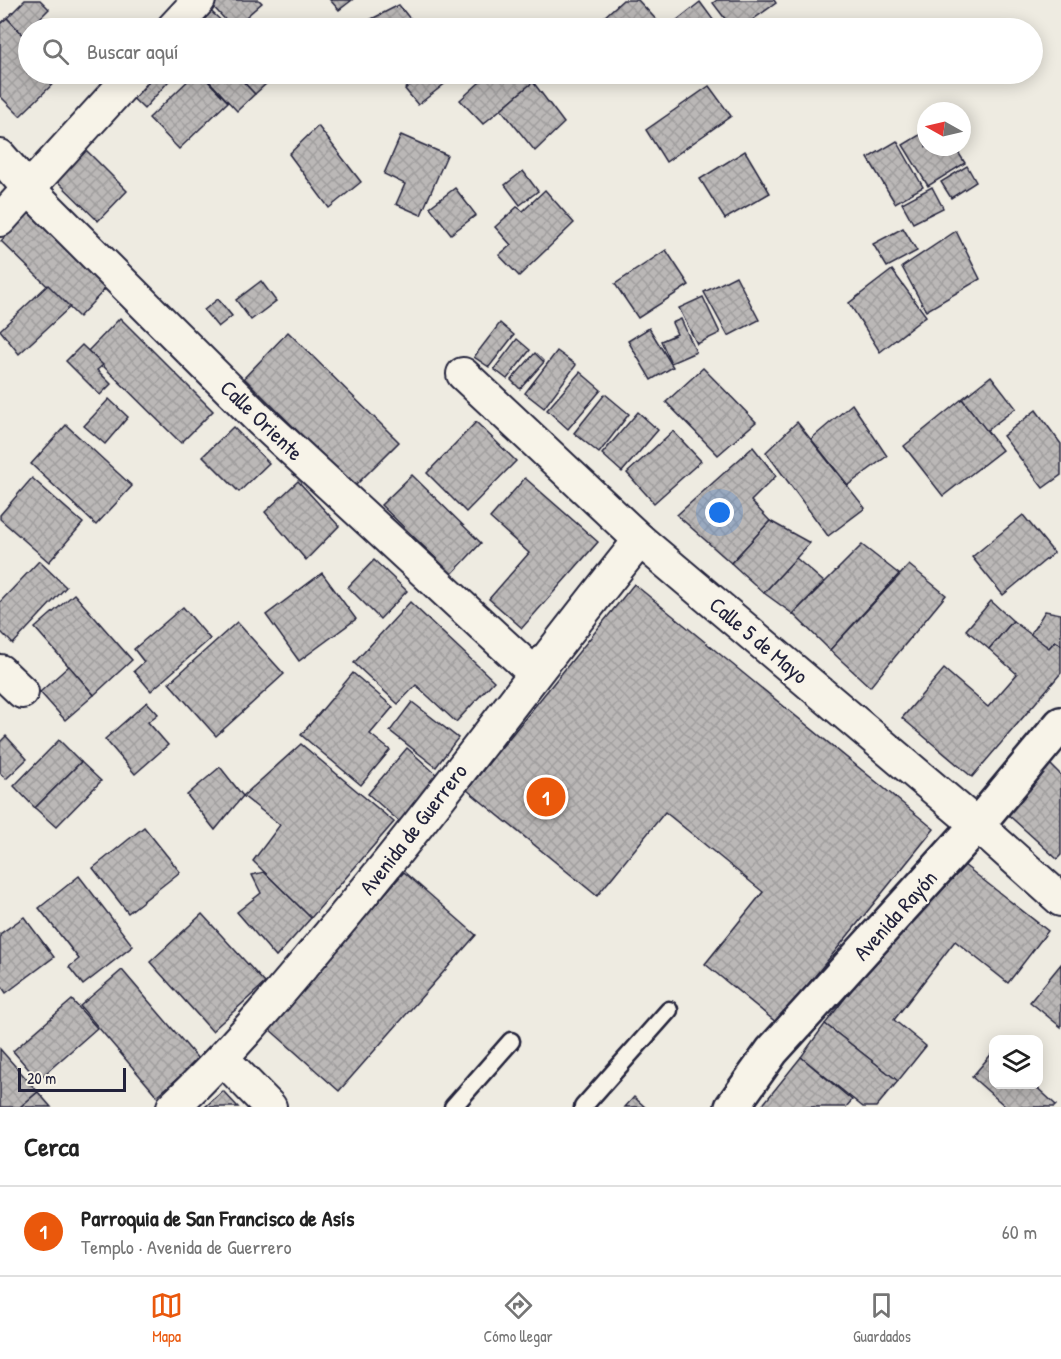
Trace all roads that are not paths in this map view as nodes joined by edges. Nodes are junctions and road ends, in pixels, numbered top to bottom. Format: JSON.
{"nodes":[{"id":1,"x":199,"y":0,"type":"edge"},
{"id":2,"x":182,"y":18,"type":"edge"},
{"id":3,"x":124,"y":84,"type":"edge"},
{"id":4,"x":0,"y":156,"type":"edge"},
{"id":5,"x":28,"y":189,"type":"junction"},
{"id":6,"x":0,"y":220,"type":"edge"},
{"id":7,"x":463,"y":374,"type":"dead end"},
{"id":8,"x":639,"y":540,"type":"junction"},
{"id":9,"x":534,"y":673,"type":"junction"},
{"id":10,"x":1061,"y":724,"type":"edge"},
{"id":11,"x":977,"y":825,"type":"junction"},
{"id":12,"x":1061,"y":900,"type":"edge"},
{"id":13,"x":669,"y":1010,"type":"dead end"},
{"id":14,"x":511,"y":1041,"type":"dead end"},
{"id":15,"x":223,"y":1059,"type":"junction"},
{"id":16,"x":173,"y":1107,"type":"edge"},
{"id":17,"x":270,"y":1107,"type":"edge"},
{"id":18,"x":453,"y":1107,"type":"edge"},
{"id":19,"x":583,"y":1107,"type":"edge"},
{"id":20,"x":732,"y":1107,"type":"edge"}],
"edges":[{"from":1,"to":2,"type":"street"},
{"from":3,"to":5,"type":"street"},
{"from":4,"to":5,"type":"street","name":"Calle Oriente"},
{"from":5,"to":6,"type":"street"},
{"from":5,"to":9,"type":"street","name":"Calle Oriente"},
{"from":7,"to":8,"type":"street","name":"Calle 5 de Mayo"},
{"from":8,"to":9,"type":"street","name":"Avenida de Guerrero"},
{"from":8,"to":11,"type":"street","name":"Calle 5 de Mayo"},
{"from":9,"to":15,"type":"street","name":"Avenida de Guerrero"},
{"from":10,"to":11,"type":"main road","name":"Avenida Rayón"},
{"from":11,"to":12,"type":"street","name":"Calle 5 de Mayo"},
{"from":11,"to":20,"type":"main road","name":"Avenida Rayón"},
{"from":13,"to":19,"type":"lane"},
{"from":14,"to":18,"type":"lane"},
{"from":15,"to":16,"type":"street","name":"Avenida de Guerrero"},
{"from":15,"to":17,"type":"street"}]}
